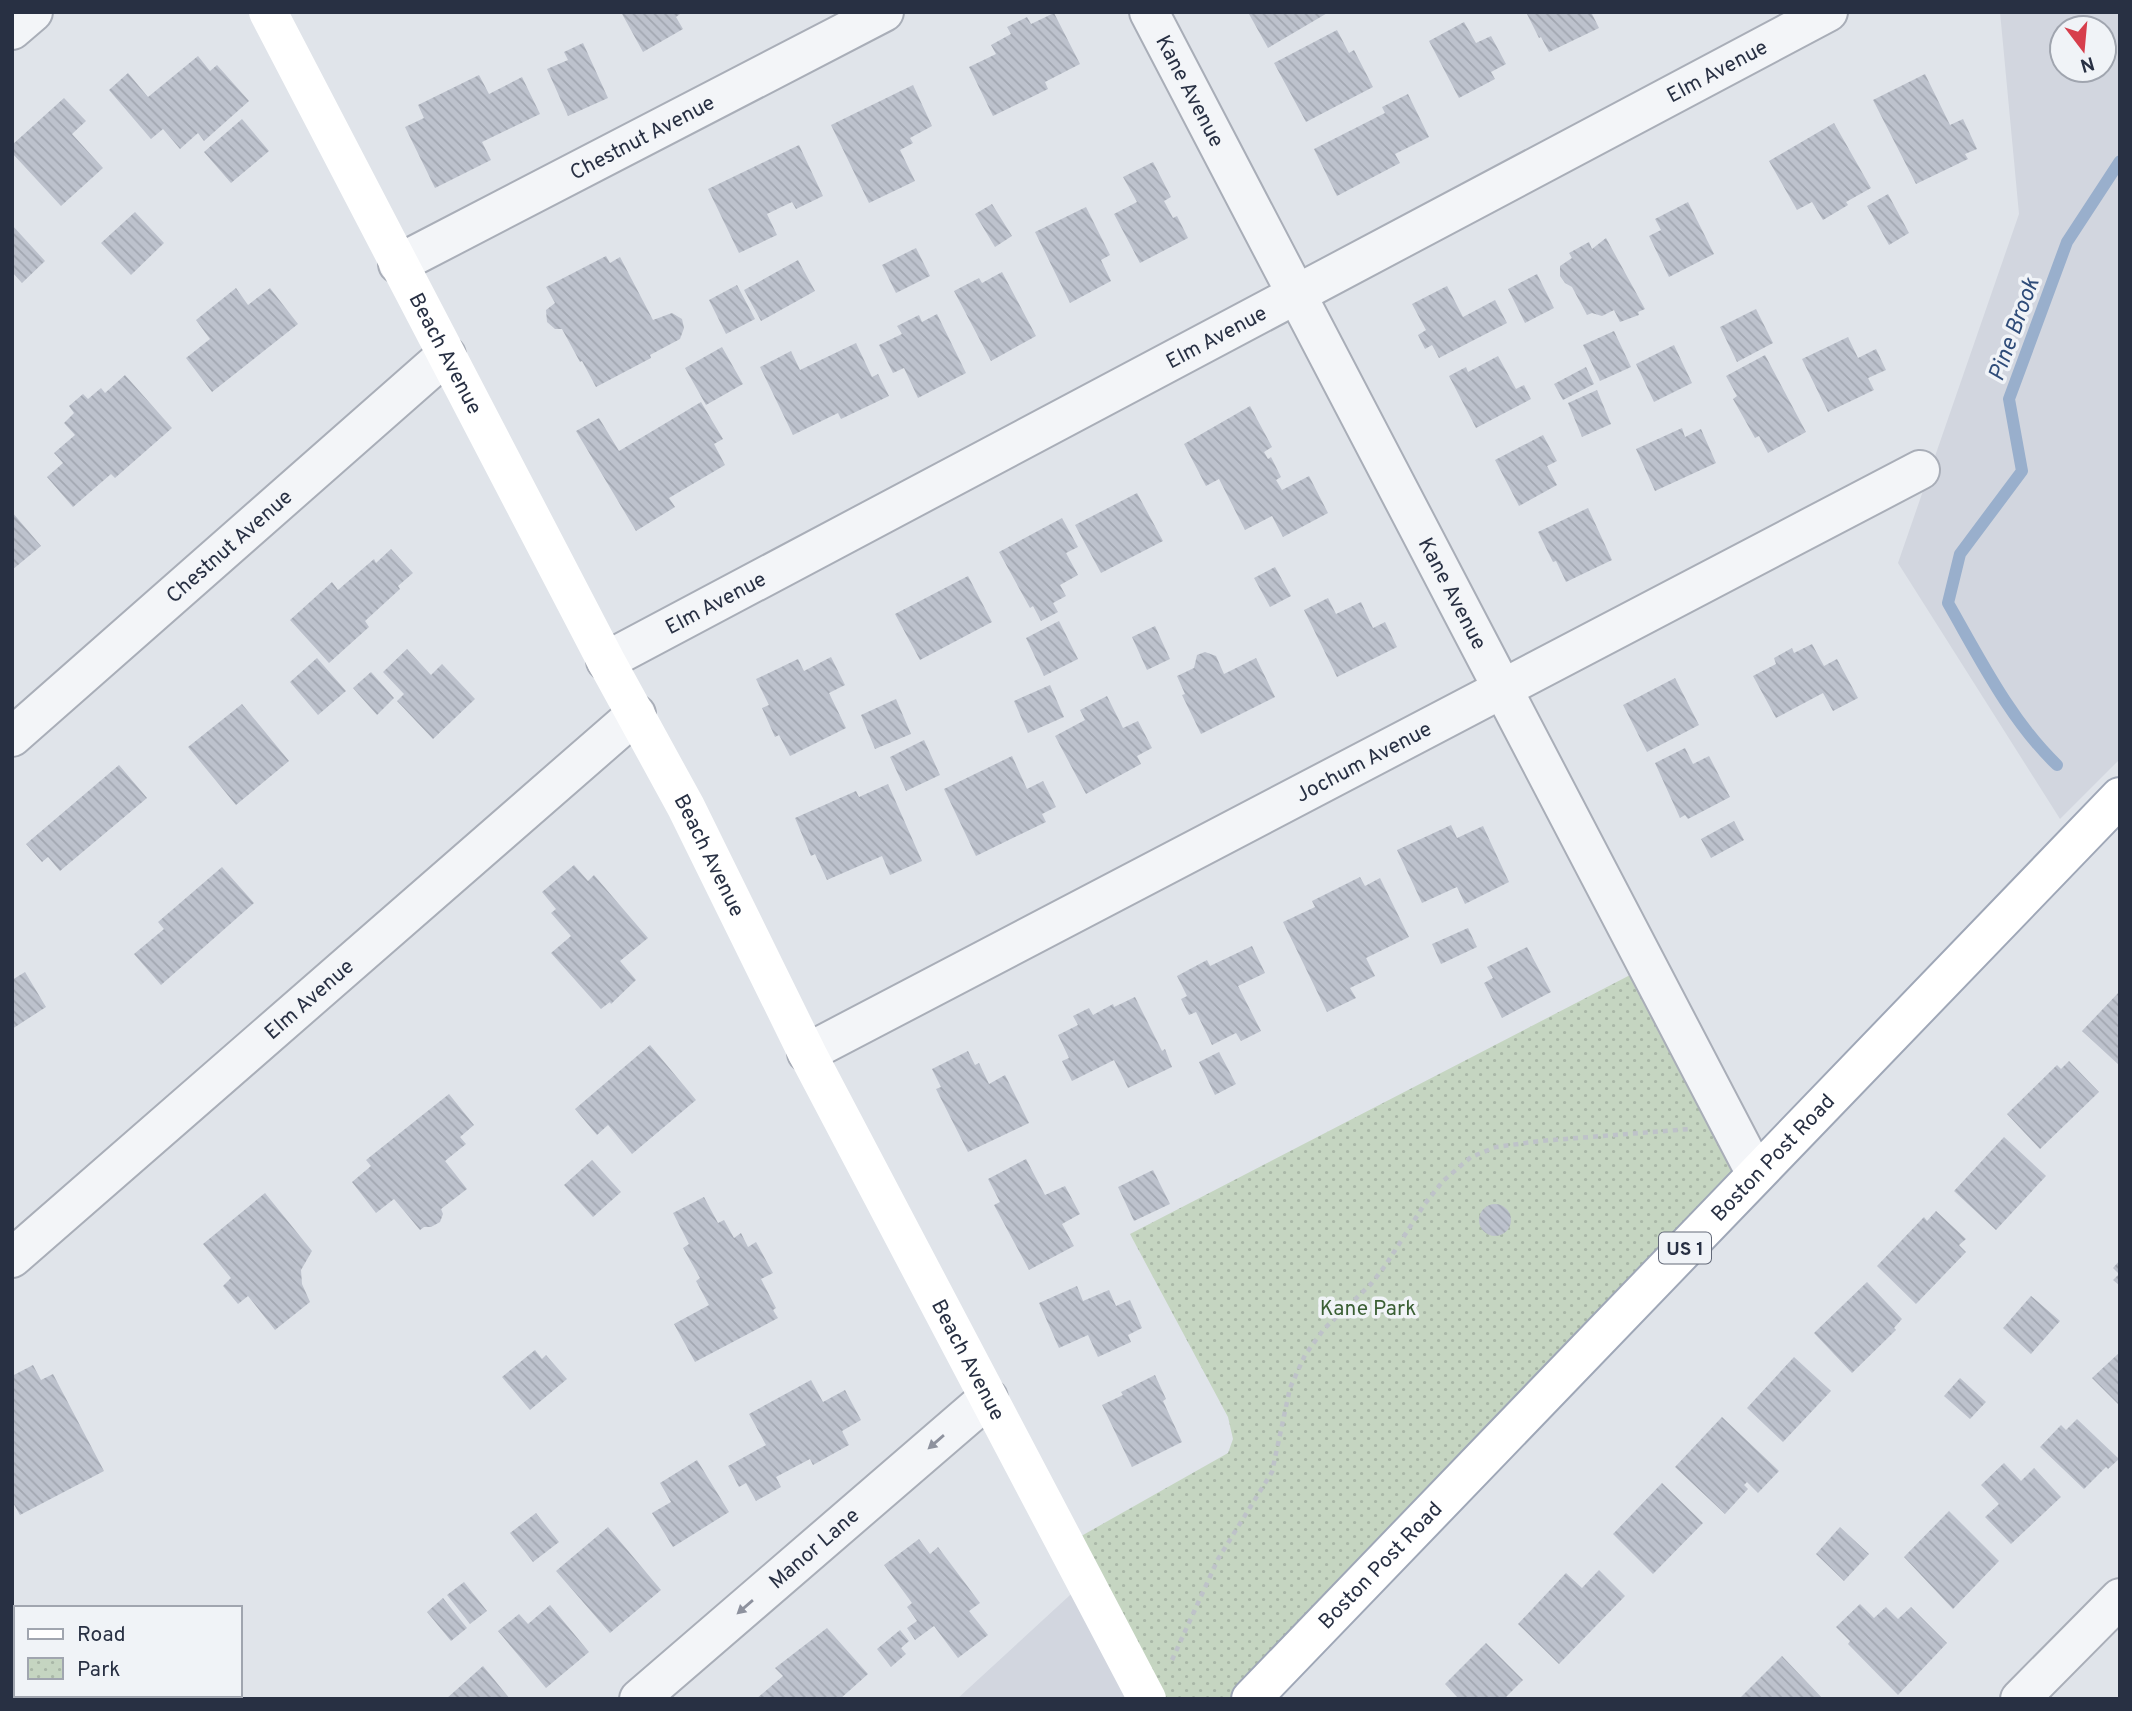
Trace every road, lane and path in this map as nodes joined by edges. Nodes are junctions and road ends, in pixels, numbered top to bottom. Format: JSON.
{"nodes":[{"id":1,"x":33,"y":12,"type":"edge"},
{"id":2,"x":268,"y":12,"type":"edge"},
{"id":3,"x":884,"y":12,"type":"edge"},
{"id":4,"x":1149,"y":12,"type":"edge"},
{"id":5,"x":1828,"y":12,"type":"edge"},
{"id":6,"x":12,"y":30,"type":"edge"},
{"id":7,"x":398,"y":264,"type":"junction"},
{"id":8,"x":1297,"y":295,"type":"junction"},
{"id":9,"x":446,"y":355,"type":"junction"},
{"id":10,"x":1920,"y":470,"type":"dead end"},
{"id":11,"x":606,"y":661,"type":"junction"},
{"id":12,"x":1502,"y":689,"type":"junction"},
{"id":13,"x":636,"y":714,"type":"junction"},
{"id":14,"x":12,"y":737,"type":"edge"},
{"id":15,"x":2120,"y":797,"type":"edge"},
{"id":16,"x":807,"y":1053,"type":"junction"},
{"id":17,"x":1731,"y":1126,"type":"junction"},
{"id":18,"x":1756,"y":1174,"type":"junction"},
{"id":19,"x":12,"y":1258,"type":"edge"},
{"id":20,"x":988,"y":1398,"type":"junction"},
{"id":21,"x":2120,"y":1598,"type":"edge"},
{"id":22,"x":1171,"y":1661,"type":"dead end"},
{"id":23,"x":639,"y":1699,"type":"edge"},
{"id":24,"x":1147,"y":1699,"type":"edge"},
{"id":25,"x":1251,"y":1699,"type":"edge"},
{"id":26,"x":2021,"y":1699,"type":"edge"}],
"edges":[{"from":1,"to":6,"type":"street"},
{"from":2,"to":7,"type":"street","name":"Beach Avenue"},
{"from":3,"to":7,"type":"street","name":"Chestnut Avenue"},
{"from":4,"to":8,"type":"street","name":"Kane Avenue"},
{"from":5,"to":8,"type":"street","name":"Elm Avenue"},
{"from":7,"to":9,"type":"street","name":"Beach Avenue"},
{"from":8,"to":11,"type":"street","name":"Elm Avenue"},
{"from":8,"to":12,"type":"street","name":"Kane Avenue"},
{"from":9,"to":11,"type":"street","name":"Beach Avenue"},
{"from":9,"to":14,"type":"street","name":"Chestnut Avenue"},
{"from":10,"to":12,"type":"street","name":"Jochum Avenue"},
{"from":11,"to":13,"type":"street","name":"Beach Avenue"},
{"from":12,"to":16,"type":"street","name":"Jochum Avenue"},
{"from":12,"to":17,"type":"street","name":"Kane Avenue"},
{"from":13,"to":16,"type":"street","name":"Beach Avenue"},
{"from":13,"to":19,"type":"street","name":"Elm Avenue"},
{"from":15,"to":18,"type":"street","name":"Boston Post Road","number":"US 1"},
{"from":16,"to":20,"type":"street","name":"Beach Avenue"},
{"from":17,"to":18,"type":"street","name":"Kane Avenue"},
{"from":17,"to":22,"type":"path"},
{"from":18,"to":25,"type":"street","name":"Boston Post Road","number":"US 1"},
{"from":20,"to":23,"type":"street","name":"Manor Lane","one_way":true},
{"from":20,"to":24,"type":"street","name":"Beach Avenue"},
{"from":21,"to":26,"type":"street"}]}
